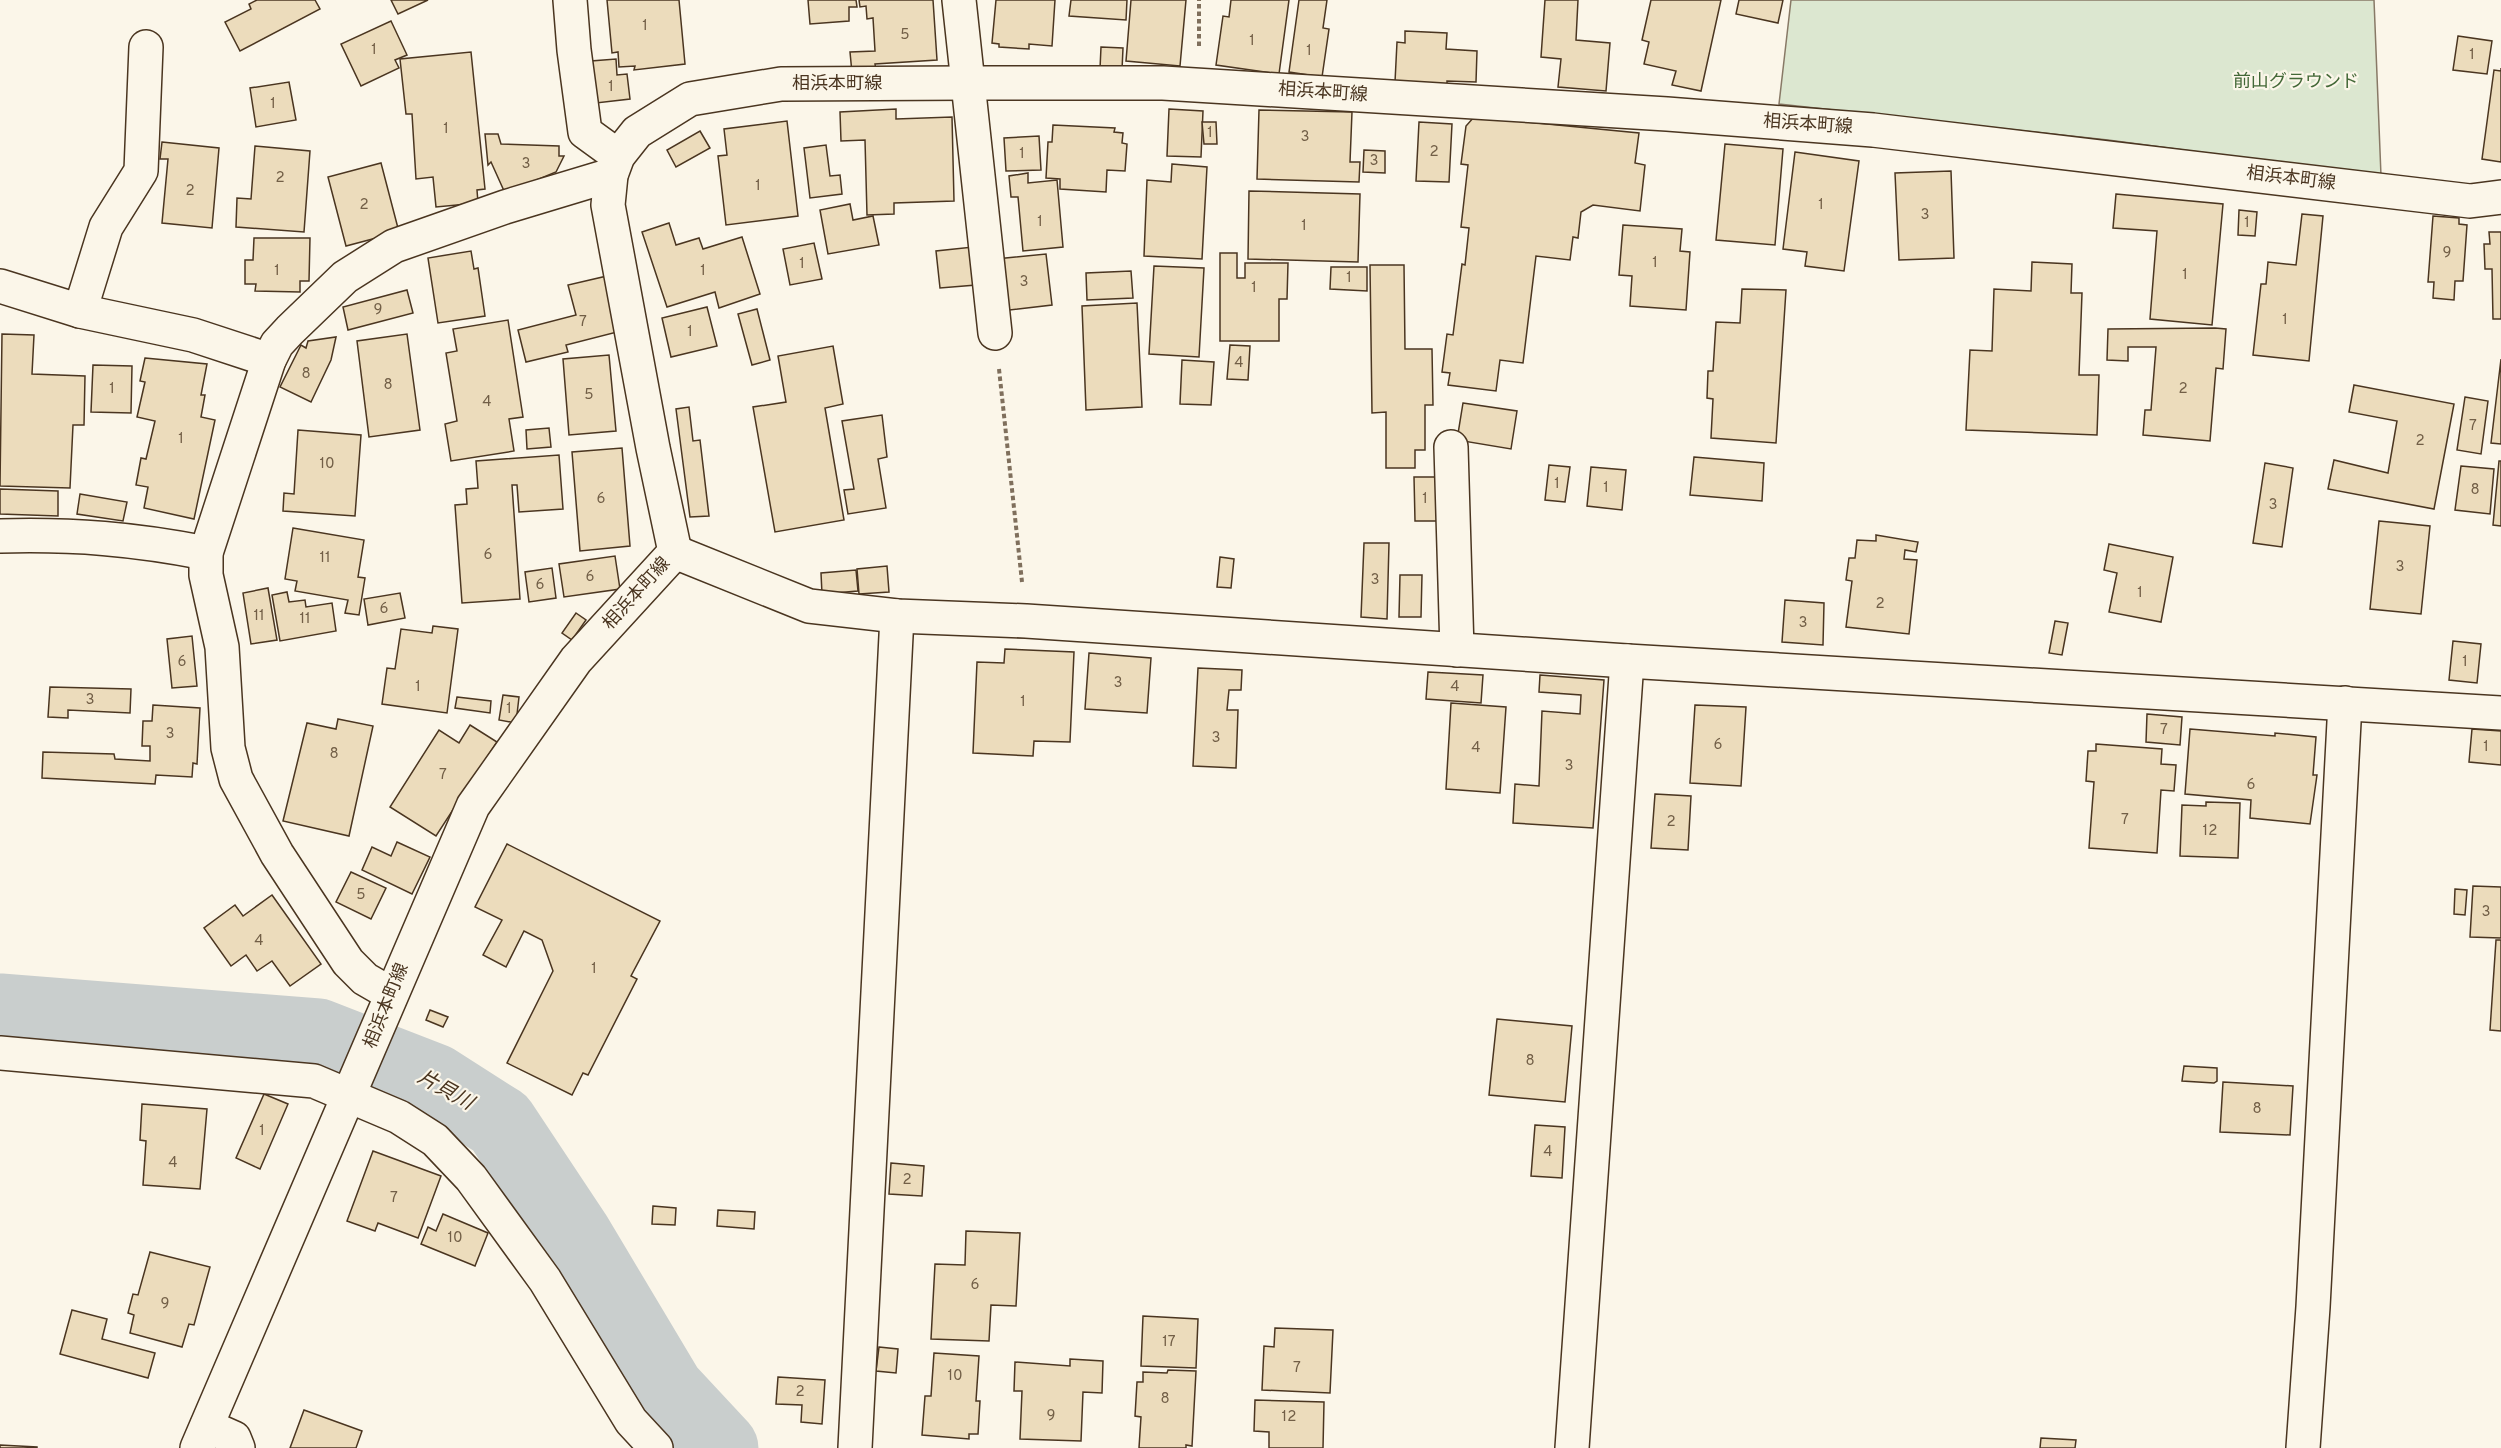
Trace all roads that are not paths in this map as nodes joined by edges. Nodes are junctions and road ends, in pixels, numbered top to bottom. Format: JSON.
{"nodes":[{"id":1,"x":570,"y":0,"type":"edge"},
{"id":2,"x":959,"y":0,"type":"edge"},
{"id":3,"x":146,"y":47,"type":"dead end"},
{"id":4,"x":967,"y":83,"type":"junction"},
{"id":5,"x":614,"y":166,"type":"junction"},
{"id":6,"x":2501,"y":197,"type":"edge"},
{"id":7,"x":0,"y":286,"type":"edge"},
{"id":8,"x":80,"y":311,"type":"junction"},
{"id":9,"x":995,"y":333,"type":"road end"},
{"id":10,"x":269,"y":360,"type":"junction"},
{"id":11,"x":1451,"y":447,"type":"dead end"},
{"id":12,"x":0,"y":536,"type":"edge"},
{"id":13,"x":675,"y":552,"type":"junction"},
{"id":14,"x":206,"y":553,"type":"junction"},
{"id":15,"x":897,"y":616,"type":"junction"},
{"id":16,"x":1457,"y":650,"type":"junction"},
{"id":17,"x":1627,"y":661,"type":"junction"},
{"id":18,"x":2345,"y":703,"type":"junction"},
{"id":19,"x":2501,"y":713,"type":"edge"},
{"id":20,"x":391,"y":994,"type":"junction"},
{"id":21,"x":0,"y":1053,"type":"edge"},
{"id":22,"x":353,"y":1090,"type":"junction"},
{"id":23,"x":202,"y":1437,"type":"edge"},
{"id":24,"x":238,"y":1448,"type":"edge"},
{"id":25,"x":656,"y":1448,"type":"edge"},
{"id":26,"x":855,"y":1448,"type":"edge"},
{"id":27,"x":1572,"y":1448,"type":"edge"},
{"id":28,"x":2303,"y":1448,"type":"edge"}],
"edges":[{"from":1,"to":5,"type":"street"},
{"from":2,"to":4,"type":"street"},
{"from":3,"to":8,"type":"street"},
{"from":4,"to":5,"type":"street","name":"相浜本町線"},
{"from":4,"to":6,"type":"street","name":"相浜本町線"},
{"from":4,"to":9,"type":"street"},
{"from":5,"to":10,"type":"street"},
{"from":5,"to":13,"type":"street","name":"相浜本町線"},
{"from":7,"to":8,"type":"street"},
{"from":8,"to":10,"type":"street"},
{"from":10,"to":14,"type":"street"},
{"from":11,"to":16,"type":"street"},
{"from":12,"to":14,"type":"street"},
{"from":13,"to":15,"type":"street"},
{"from":13,"to":20,"type":"street","name":"相浜本町線"},
{"from":14,"to":20,"type":"street"},
{"from":15,"to":16,"type":"street"},
{"from":15,"to":26,"type":"street"},
{"from":16,"to":17,"type":"street"},
{"from":17,"to":18,"type":"street"},
{"from":17,"to":27,"type":"street"},
{"from":18,"to":19,"type":"street"},
{"from":18,"to":28,"type":"street"},
{"from":20,"to":22,"type":"street","name":"相浜本町線"},
{"from":21,"to":22,"type":"street"},
{"from":22,"to":23,"type":"street","name":"相浜本町線"},
{"from":22,"to":25,"type":"street"},
{"from":23,"to":24,"type":"street"}]}
